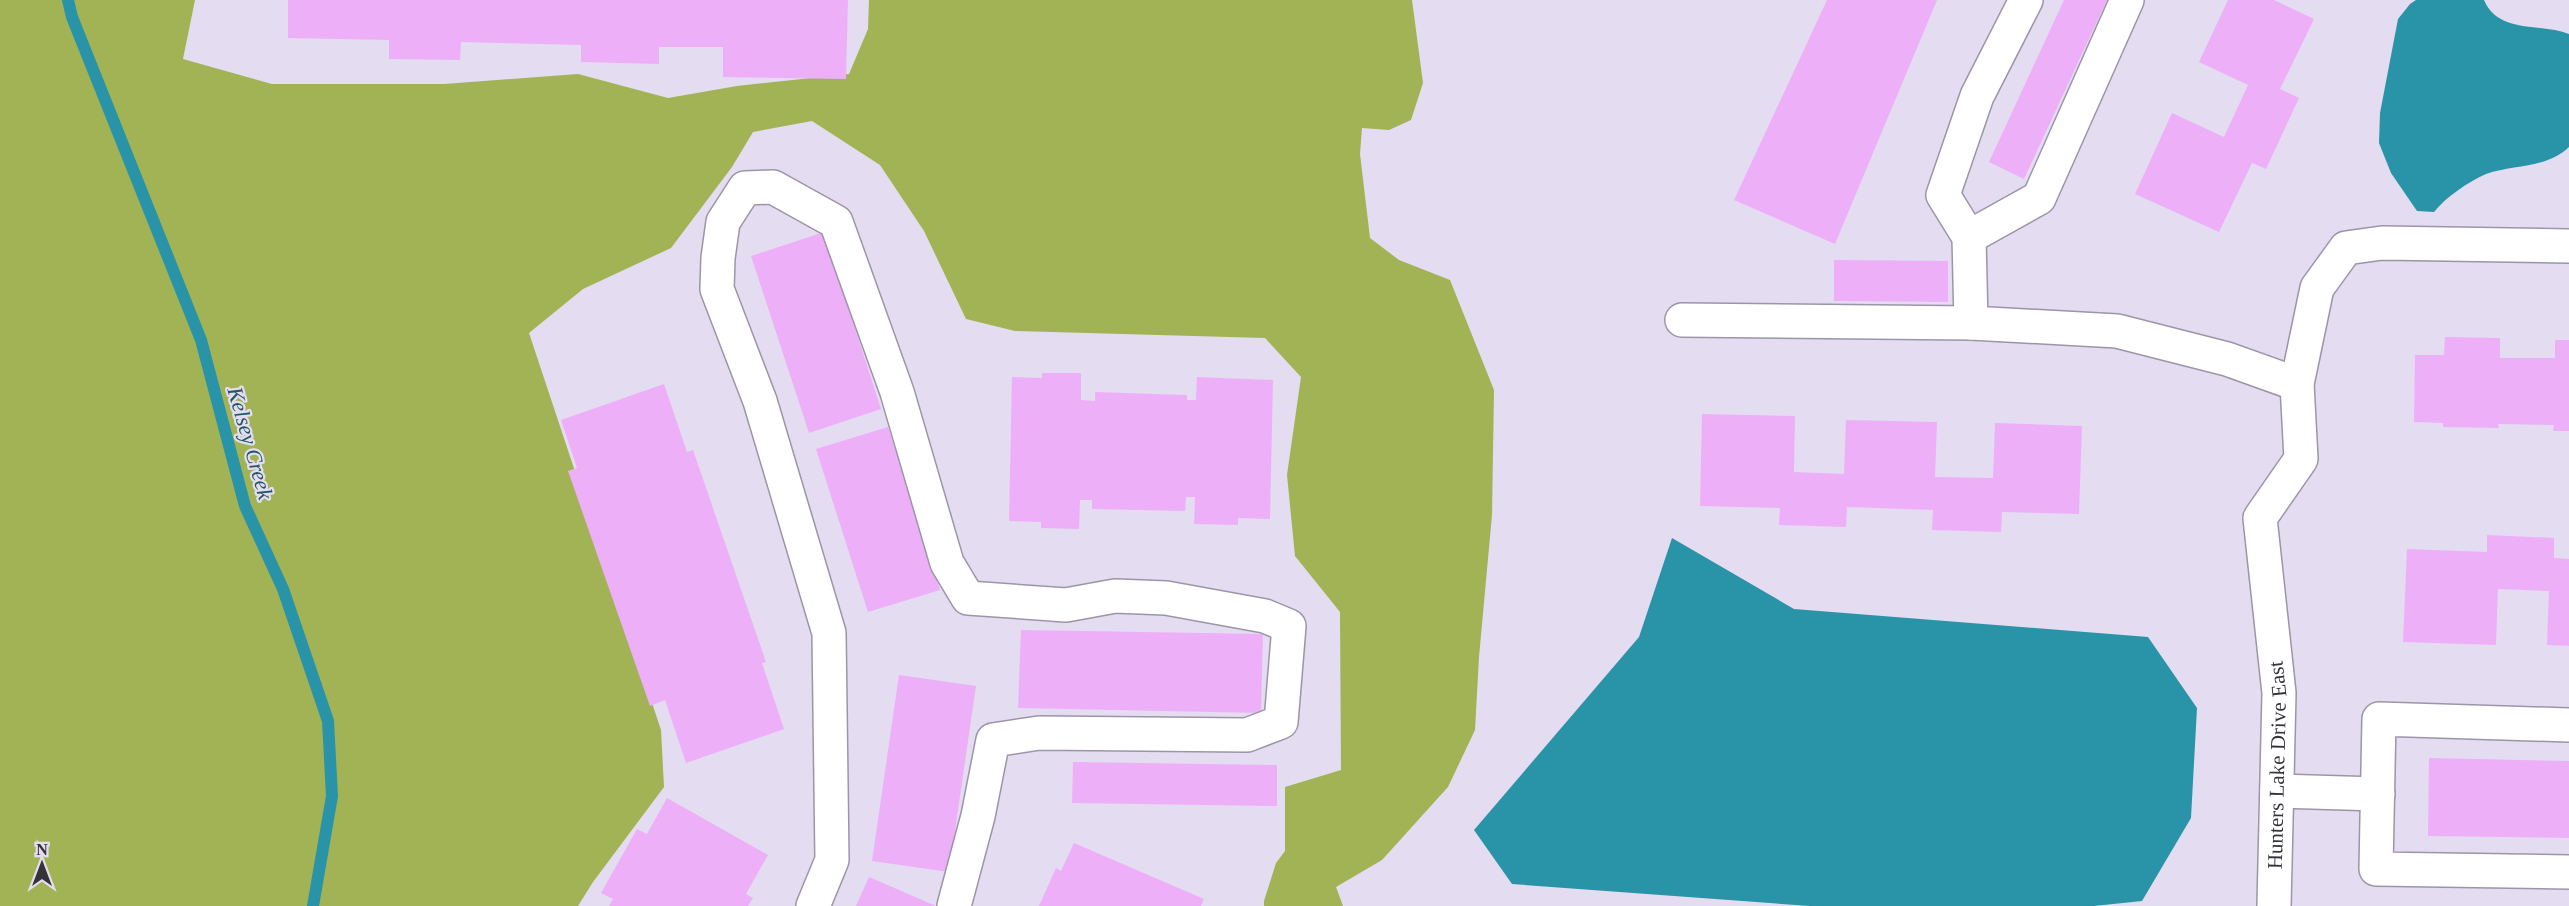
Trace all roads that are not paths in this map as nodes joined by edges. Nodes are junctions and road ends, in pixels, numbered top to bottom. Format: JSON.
{"nodes":[{"id":1,"x":2026,"y":0,"type":"edge"},
{"id":2,"x":2127,"y":0,"type":"edge"},
{"id":3,"x":1969,"y":237,"type":"junction"},
{"id":4,"x":2569,"y":246,"type":"edge"},
{"id":5,"x":1682,"y":320,"type":"dead end"},
{"id":6,"x":1971,"y":323,"type":"junction"},
{"id":7,"x":2297,"y":384,"type":"junction"},
{"id":8,"x":2569,"y":725,"type":"edge"},
{"id":9,"x":2277,"y":791,"type":"junction"},
{"id":10,"x":2378,"y":794,"type":"junction"},
{"id":11,"x":2569,"y":872,"type":"edge"},
{"id":12,"x":813,"y":906,"type":"edge"},
{"id":13,"x":954,"y":906,"type":"edge"},
{"id":14,"x":2274,"y":906,"type":"edge"}],
"edges":[{"from":1,"to":3,"type":"street"},
{"from":2,"to":3,"type":"street"},
{"from":3,"to":6,"type":"street"},
{"from":4,"to":7,"type":"street"},
{"from":5,"to":6,"type":"street"},
{"from":6,"to":7,"type":"street"},
{"from":7,"to":9,"type":"street","name":"Hunters Lake Drive East"},
{"from":8,"to":10,"type":"street"},
{"from":9,"to":10,"type":"street"},
{"from":9,"to":14,"type":"street","name":"Hunters Lake Drive East"},
{"from":10,"to":11,"type":"street"},
{"from":12,"to":13,"type":"street"}]}
